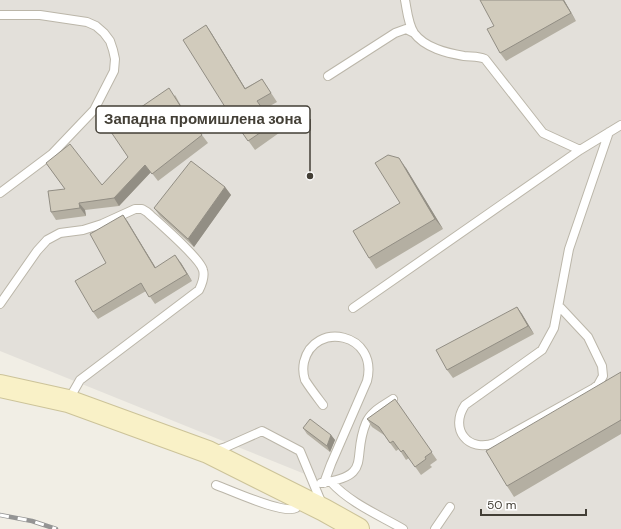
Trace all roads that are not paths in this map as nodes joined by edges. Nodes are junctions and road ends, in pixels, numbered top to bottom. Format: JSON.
{"nodes":[{"id":1,"x":405,"y":0,"type":"edge"},
{"id":2,"x":0,"y":15,"type":"edge"},
{"id":3,"x":414,"y":33,"type":"junction"},
{"id":4,"x":328,"y":76,"type":"dead end"},
{"id":5,"x":621,"y":125,"type":"edge"},
{"id":6,"x":609,"y":132,"type":"junction"},
{"id":7,"x":580,"y":150,"type":"junction"},
{"id":8,"x":0,"y":193,"type":"edge"},
{"id":9,"x":0,"y":304,"type":"edge"},
{"id":10,"x":559,"y":306,"type":"junction"},
{"id":11,"x":353,"y":308,"type":"dead end"},
{"id":12,"x":0,"y":386,"type":"edge"},
{"id":13,"x":393,"y":399,"type":"edge"},
{"id":14,"x":68,"y":401,"type":"junction"},
{"id":15,"x":323,"y":405,"type":"dead end"},
{"id":16,"x":208,"y":452,"type":"junction"},
{"id":17,"x":327,"y":482,"type":"junction"},
{"id":18,"x":216,"y":485,"type":"dead end"},
{"id":19,"x":308,"y":492,"type":"junction"},
{"id":20,"x":450,"y":507,"type":"dead end"},
{"id":21,"x":358,"y":529,"type":"edge"},
{"id":22,"x":403,"y":529,"type":"edge"},
{"id":23,"x":435,"y":529,"type":"edge"}],
"edges":[{"from":1,"to":3,"type":"lane"},
{"from":2,"to":8,"type":"lane"},
{"from":3,"to":4,"type":"lane"},
{"from":3,"to":7,"type":"lane"},
{"from":5,"to":6,"type":"lane"},
{"from":6,"to":7,"type":"lane"},
{"from":6,"to":10,"type":"lane"},
{"from":7,"to":11,"type":"lane"},
{"from":9,"to":14,"type":"lane"},
{"from":10,"to":10,"type":"lane"},
{"from":12,"to":14,"type":"street"},
{"from":13,"to":17,"type":"lane"},
{"from":14,"to":16,"type":"street"},
{"from":15,"to":17,"type":"lane"},
{"from":16,"to":19,"type":"street"},
{"from":16,"to":19,"type":"lane"},
{"from":17,"to":19,"type":"lane"},
{"from":17,"to":22,"type":"lane"},
{"from":18,"to":19,"type":"lane"},
{"from":19,"to":21,"type":"street"},
{"from":20,"to":23,"type":"lane"}]}
